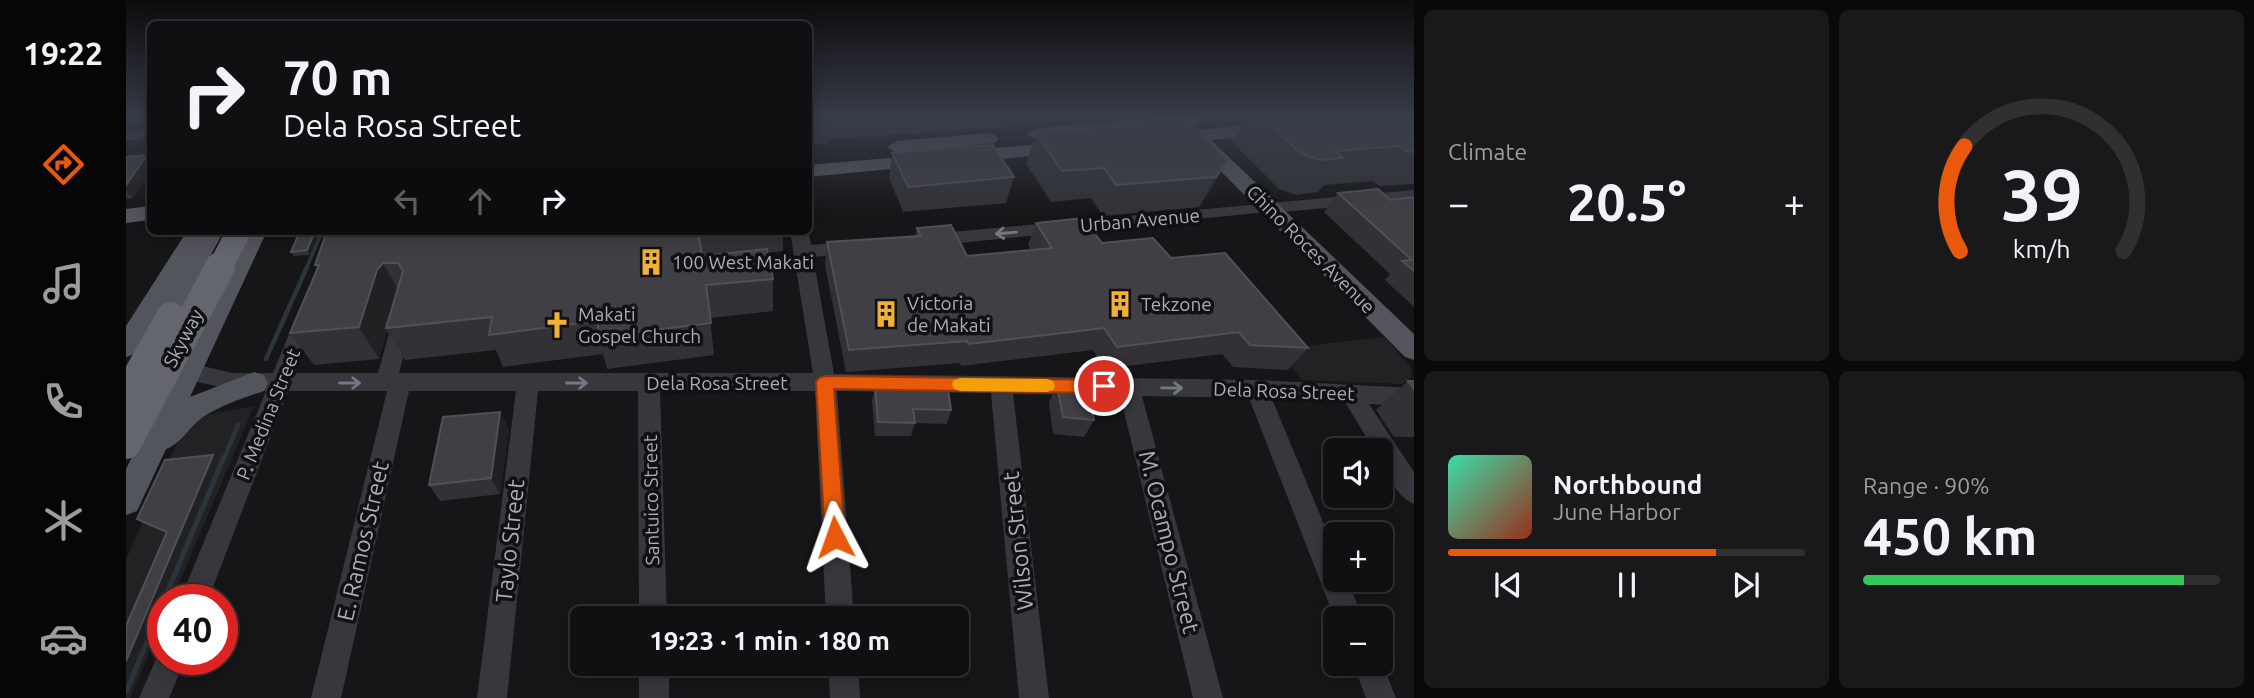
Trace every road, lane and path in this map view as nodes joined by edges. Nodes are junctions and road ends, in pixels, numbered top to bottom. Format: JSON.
{"nodes":[{"id":1,"x":874,"y":150,"type":"edge"},
{"id":2,"x":986,"y":150,"type":"edge"},
{"id":3,"x":1221,"y":150,"type":"edge"},
{"id":4,"x":812,"y":155,"type":"edge"},
{"id":5,"x":812,"y":171,"type":"edge"},
{"id":6,"x":1414,"y":195,"type":"edge"},
{"id":7,"x":1275,"y":208,"type":"junction"},
{"id":8,"x":195,"y":235,"type":"edge"},
{"id":9,"x":210,"y":235,"type":"edge"},
{"id":10,"x":217,"y":235,"type":"edge"},
{"id":11,"x":800,"y":235,"type":"edge"},
{"id":12,"x":242,"y":239,"type":"edge"},
{"id":13,"x":919,"y":241,"type":"edge"},
{"id":14,"x":878,"y":245,"type":"edge"},
{"id":15,"x":802,"y":252,"type":"junction"},
{"id":16,"x":315,"y":293,"type":"edge"},
{"id":17,"x":408,"y":303,"type":"edge"},
{"id":18,"x":135,"y":316,"type":"edge"},
{"id":19,"x":1414,"y":335,"type":"edge"},
{"id":20,"x":126,"y":347,"type":"edge"},
{"id":21,"x":1414,"y":350,"type":"edge"},
{"id":22,"x":189,"y":371,"type":"junction"},
{"id":23,"x":126,"y":381,"type":"edge"},
{"id":24,"x":825,"y":382,"type":"junction"},
{"id":25,"x":268,"y":383,"type":"junction"},
{"id":26,"x":528,"y":383,"type":"junction"},
{"id":27,"x":649,"y":383,"type":"junction"},
{"id":28,"x":393,"y":384,"type":"junction"},
{"id":29,"x":1001,"y":385,"type":"junction"},
{"id":30,"x":1129,"y":387,"type":"junction"},
{"id":31,"x":1257,"y":389,"type":"junction"},
{"id":32,"x":1350,"y":392,"type":"junction"},
{"id":33,"x":126,"y":397,"type":"edge"},
{"id":34,"x":1414,"y":397,"type":"edge"},
{"id":35,"x":126,"y":444,"type":"edge"},
{"id":36,"x":130,"y":477,"type":"edge"},
{"id":37,"x":1414,"y":493,"type":"edge"},
{"id":38,"x":199,"y":584,"type":"edge"},
{"id":39,"x":653,"y":606,"type":"edge"},
{"id":40,"x":839,"y":606,"type":"edge"},
{"id":41,"x":1344,"y":606,"type":"edge"},
{"id":42,"x":164,"y":675,"type":"edge"},
{"id":43,"x":654,"y":676,"type":"edge"},
{"id":44,"x":844,"y":676,"type":"edge"},
{"id":45,"x":1372,"y":676,"type":"edge"},
{"id":46,"x":154,"y":698,"type":"edge"},
{"id":47,"x":326,"y":698,"type":"edge"},
{"id":48,"x":492,"y":698,"type":"edge"},
{"id":49,"x":654,"y":698,"type":"edge"},
{"id":50,"x":845,"y":698,"type":"edge"},
{"id":51,"x":1034,"y":698,"type":"edge"},
{"id":52,"x":1208,"y":698,"type":"edge"},
{"id":53,"x":1381,"y":698,"type":"edge"}],
"edges":[{"from":1,"to":4,"type":"main road"},
{"from":2,"to":5,"type":"main road"},
{"from":3,"to":7,"type":"main road","name":"Chino Roces Avenue"},
{"from":6,"to":7,"type":"street","name":"Urban Avenue"},
{"from":7,"to":13,"type":"street","name":"Urban Avenue","one_way":true},
{"from":7,"to":19,"type":"main road","name":"Chino Roces Avenue"},
{"from":7,"to":21,"type":"main road","name":"Chino Roces Avenue"},
{"from":8,"to":18,"type":"main road"},
{"from":9,"to":23,"type":"main road","bridge":true},
{"from":10,"to":33,"type":"highway","name":"Skyway","bridge":true},
{"from":11,"to":15,"type":"street"},
{"from":12,"to":22,"type":"main road"},
{"from":12,"to":35,"type":"highway","name":"Skyway","bridge":true},
{"from":12,"to":36,"type":"main road","bridge":true},
{"from":14,"to":15,"type":"street"},
{"from":15,"to":24,"type":"street"},
{"from":16,"to":25,"type":"street","name":"P. Medina Street"},
{"from":17,"to":28,"type":"street","name":"E. Ramos Street"},
{"from":18,"to":20,"type":"main road"},
{"from":22,"to":25,"type":"street","name":"Dela Rosa Street"},
{"from":22,"to":36,"type":"main road"},
{"from":24,"to":27,"type":"street","name":"Dela Rosa Street"},
{"from":24,"to":29,"type":"street","name":"Dela Rosa Street"},
{"from":24,"to":40,"type":"street"},
{"from":25,"to":28,"type":"street","name":"Dela Rosa Street","one_way":true},
{"from":25,"to":36,"type":"main road"},
{"from":25,"to":38,"type":"street","name":"P. Medina Street"},
{"from":26,"to":27,"type":"street","name":"Dela Rosa Street","one_way":true},
{"from":26,"to":28,"type":"street","name":"Dela Rosa Street"},
{"from":26,"to":48,"type":"street","name":"Taylo Street"},
{"from":27,"to":39,"type":"street","name":"Santuico Street"},
{"from":28,"to":47,"type":"street","name":"E. Ramos Street"},
{"from":29,"to":30,"type":"street","name":"Dela Rosa Street"},
{"from":29,"to":51,"type":"street","name":"Wilson Street"},
{"from":30,"to":31,"type":"street","name":"Dela Rosa Street","one_way":true},
{"from":30,"to":52,"type":"street","name":"M. Ocampo Street"},
{"from":31,"to":32,"type":"street","name":"Dela Rosa Street"},
{"from":31,"to":41,"type":"street"},
{"from":32,"to":34,"type":"street","name":"Dela Rosa Street"},
{"from":32,"to":37,"type":"street"},
{"from":42,"to":46,"type":"street"},
{"from":43,"to":49,"type":"street"},
{"from":44,"to":50,"type":"street"},
{"from":45,"to":53,"type":"street"}]}
